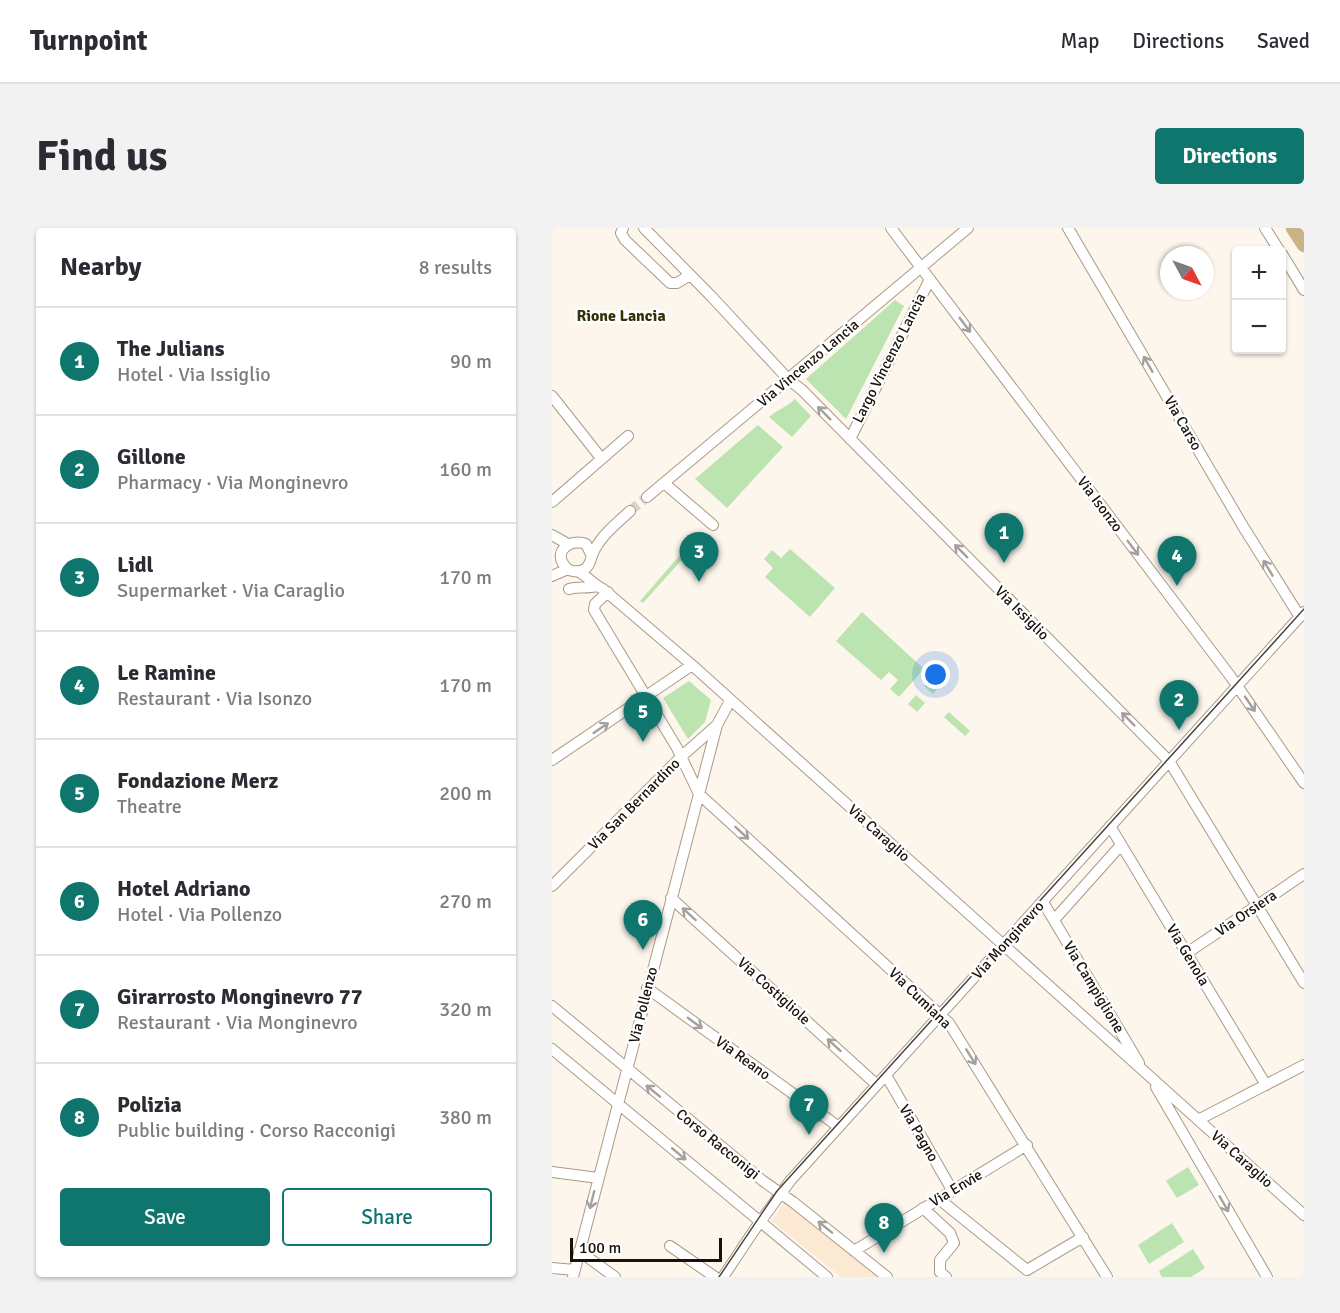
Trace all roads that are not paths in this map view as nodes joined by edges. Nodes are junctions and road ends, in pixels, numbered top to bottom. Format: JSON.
{"nodes":[{"id":1,"x":623,"y":228,"type":"edge"},
{"id":2,"x":644,"y":228,"type":"edge"},
{"id":3,"x":891,"y":228,"type":"edge"},
{"id":4,"x":968,"y":228,"type":"edge"},
{"id":5,"x":1068,"y":228,"type":"edge"},
{"id":6,"x":1265,"y":228,"type":"edge"},
{"id":7,"x":1293,"y":228,"type":"edge"},
{"id":8,"x":1304,"y":245,"type":"edge"},
{"id":9,"x":1276,"y":246,"type":"edge"},
{"id":10,"x":1286,"y":262,"type":"edge"},
{"id":11,"x":921,"y":267,"type":"junction"},
{"id":12,"x":690,"y":275,"type":"junction"},
{"id":13,"x":930,"y":279,"type":"junction"},
{"id":14,"x":1304,"y":290,"type":"edge"},
{"id":15,"x":788,"y":379,"type":"junction"},
{"id":16,"x":552,"y":396,"type":"edge"},
{"id":17,"x":628,"y":436,"type":"dead end"},
{"id":18,"x":850,"y":439,"type":"junction"},
{"id":19,"x":600,"y":458,"type":"junction"},
{"id":20,"x":663,"y":483,"type":"junction"},
{"id":21,"x":647,"y":497,"type":"tunnel mouth"},
{"id":22,"x":552,"y":502,"type":"edge"},
{"id":23,"x":630,"y":511,"type":"tunnel mouth"},
{"id":24,"x":617,"y":522,"type":"junction"},
{"id":25,"x":713,"y":525,"type":"dead end"},
{"id":26,"x":552,"y":536,"type":"edge"},
{"id":27,"x":582,"y":542,"type":"junction"},
{"id":28,"x":552,"y":544,"type":"edge"},
{"id":29,"x":568,"y":544,"type":"junction"},
{"id":30,"x":562,"y":557,"type":"junction"},
{"id":31,"x":592,"y":558,"type":"junction"},
{"id":32,"x":552,"y":570,"type":"edge"},
{"id":33,"x":573,"y":571,"type":"junction"},
{"id":34,"x":552,"y":576,"type":"edge"},
{"id":35,"x":603,"y":589,"type":"junction"},
{"id":36,"x":1302,"y":615,"type":"edge"},
{"id":37,"x":692,"y":665,"type":"junction"},
{"id":38,"x":1237,"y":686,"type":"junction"},
{"id":39,"x":647,"y":696,"type":"junction"},
{"id":40,"x":730,"y":701,"type":"junction"},
{"id":41,"x":717,"y":725,"type":"junction"},
{"id":42,"x":682,"y":756,"type":"junction"},
{"id":43,"x":552,"y":760,"type":"edge"},
{"id":44,"x":1169,"y":761,"type":"junction"},
{"id":45,"x":1304,"y":783,"type":"edge"},
{"id":46,"x":699,"y":794,"type":"junction"},
{"id":47,"x":1110,"y":826,"type":"junction"},
{"id":48,"x":1121,"y":845,"type":"junction"},
{"id":49,"x":1304,"y":874,"type":"edge"},
{"id":50,"x":552,"y":886,"type":"edge"},
{"id":51,"x":671,"y":898,"type":"junction"},
{"id":52,"x":1043,"y":902,"type":"junction"},
{"id":53,"x":1257,"y":906,"type":"junction"},
{"id":54,"x":1054,"y":920,"type":"junction"},
{"id":55,"x":1004,"y":945,"type":"junction"},
{"id":56,"x":1187,"y":953,"type":"junction"},
{"id":57,"x":1304,"y":983,"type":"edge"},
{"id":58,"x":647,"y":988,"type":"junction"},
{"id":59,"x":552,"y":1006,"type":"edge"},
{"id":60,"x":940,"y":1015,"type":"junction"},
{"id":61,"x":552,"y":1049,"type":"edge"},
{"id":62,"x":1304,"y":1065,"type":"edge"},
{"id":63,"x":627,"y":1069,"type":"junction"},
{"id":64,"x":886,"y":1075,"type":"junction"},
{"id":65,"x":1148,"y":1076,"type":"junction"},
{"id":66,"x":877,"y":1084,"type":"junction"},
{"id":67,"x":1266,"y":1085,"type":"junction"},
{"id":68,"x":618,"y":1103,"type":"junction"},
{"id":69,"x":1198,"y":1120,"type":"junction"},
{"id":70,"x":839,"y":1127,"type":"junction"},
{"id":71,"x":1027,"y":1145,"type":"junction"},
{"id":72,"x":552,"y":1172,"type":"edge"},
{"id":73,"x":598,"y":1178,"type":"junction"},
{"id":74,"x":952,"y":1190,"type":"junction"},
{"id":75,"x":780,"y":1193,"type":"junction"},
{"id":76,"x":939,"y":1198,"type":"junction"},
{"id":77,"x":924,"y":1208,"type":"junction"},
{"id":78,"x":1304,"y":1215,"type":"edge"},
{"id":79,"x":760,"y":1222,"type":"junction"},
{"id":80,"x":1083,"y":1237,"type":"junction"},
{"id":81,"x":670,"y":1246,"type":"dead end"},
{"id":82,"x":579,"y":1251,"type":"junction"},
{"id":83,"x":855,"y":1251,"type":"junction"},
{"id":84,"x":552,"y":1268,"type":"edge"},
{"id":85,"x":574,"y":1274,"type":"edge"},
{"id":86,"x":615,"y":1277,"type":"edge"},
{"id":87,"x":715,"y":1277,"type":"edge"},
{"id":88,"x":723,"y":1277,"type":"edge"},
{"id":89,"x":827,"y":1277,"type":"edge"},
{"id":90,"x":887,"y":1277,"type":"edge"},
{"id":91,"x":946,"y":1277,"type":"edge"},
{"id":92,"x":1107,"y":1277,"type":"edge"},
{"id":93,"x":1267,"y":1277,"type":"edge"}],
"edges":[{"from":1,"to":12,"type":"street"},
{"from":2,"to":12,"type":"street","name":"Via Issiglio"},
{"from":3,"to":11,"type":"street","name":"Via Isonzo"},
{"from":4,"to":11,"type":"street","name":"Via Vincenzo Lancia"},
{"from":36,"to":5,"type":"street","name":"Via Carso","one_way":true},
{"from":6,"to":9,"type":"street"},
{"from":7,"to":8,"type":"main road"},
{"from":10,"to":14,"type":"street"},
{"from":11,"to":13,"type":"street","name":"Via Isonzo"},
{"from":11,"to":15,"type":"street","name":"Via Vincenzo Lancia"},
{"from":12,"to":15,"type":"street","name":"Via Issiglio"},
{"from":13,"to":18,"type":"street","name":"Largo Vincenzo Lancia"},
{"from":13,"to":38,"type":"street","name":"Via Isonzo","one_way":true},
{"from":18,"to":15,"type":"street","name":"Via Issiglio","one_way":true},
{"from":15,"to":20,"type":"street","name":"Via Vincenzo Lancia"},
{"from":16,"to":19,"type":"street"},
{"from":17,"to":19,"type":"street"},
{"from":44,"to":18,"type":"street","name":"Via Issiglio","one_way":true},
{"from":19,"to":22,"type":"street"},
{"from":20,"to":21,"type":"street","name":"Via Vincenzo Lancia"},
{"from":20,"to":25,"type":"street"},
{"from":23,"to":24,"type":"street"},
{"from":24,"to":27,"type":"street"},
{"from":24,"to":31,"type":"street"},
{"from":26,"to":29,"type":"street"},
{"from":27,"to":29,"type":"street"},
{"from":27,"to":31,"type":"street"},
{"from":28,"to":30,"type":"street"},
{"from":29,"to":30,"type":"street"},
{"from":30,"to":32,"type":"street"},
{"from":30,"to":33,"type":"street"},
{"from":31,"to":33,"type":"street"},
{"from":31,"to":35,"type":"street","name":"Via Caraglio"},
{"from":33,"to":34,"type":"street"},
{"from":33,"to":35,"type":"street","name":"Via Caraglio"},
{"from":33,"to":35,"type":"street"},
{"from":35,"to":37,"type":"street","name":"Via Caraglio"},
{"from":35,"to":39,"type":"street"},
{"from":36,"to":38,"type":"street","name":"Via Monginevro"},
{"from":37,"to":39,"type":"street"},
{"from":37,"to":40,"type":"street","name":"Via Caraglio"},
{"from":38,"to":44,"type":"street","name":"Via Monginevro"},
{"from":38,"to":45,"type":"street","name":"Via Isonzo","one_way":true},
{"from":39,"to":42,"type":"street"},
{"from":43,"to":39,"type":"street","one_way":true},
{"from":40,"to":41,"type":"street","name":"Via Pollenzo"},
{"from":40,"to":55,"type":"street","name":"Via Caraglio"},
{"from":41,"to":42,"type":"street","name":"Via San Bernardino"},
{"from":41,"to":46,"type":"street","name":"Via Pollenzo"},
{"from":42,"to":46,"type":"street"},
{"from":42,"to":50,"type":"street","name":"Via San Bernardino"},
{"from":44,"to":47,"type":"street","name":"Via Monginevro"},
{"from":44,"to":53,"type":"street","name":"Via Issiglio"},
{"from":46,"to":51,"type":"street","name":"Via Pollenzo"},
{"from":46,"to":60,"type":"street","name":"Via Cumiana","one_way":true},
{"from":47,"to":48,"type":"street","name":"Via Genola"},
{"from":47,"to":52,"type":"street","name":"Via Monginevro"},
{"from":48,"to":54,"type":"street","name":"Via Monginevro"},
{"from":48,"to":56,"type":"street","name":"Via Genola"},
{"from":49,"to":53,"type":"street","name":"Via Orsiera"},
{"from":51,"to":58,"type":"street","name":"Via Pollenzo"},
{"from":66,"to":51,"type":"street","name":"Via Costigliole","one_way":true},
{"from":52,"to":54,"type":"street","name":"Via Campiglione"},
{"from":52,"to":55,"type":"street","name":"Via Monginevro"},
{"from":53,"to":56,"type":"street","name":"Via Orsiera"},
{"from":53,"to":57,"type":"street","name":"Via Issiglio"},
{"from":54,"to":65,"type":"street","name":"Via Campiglione"},
{"from":55,"to":60,"type":"street","name":"Via Monginevro"},
{"from":55,"to":65,"type":"street","name":"Via Caraglio"},
{"from":56,"to":67,"type":"street","name":"Via Genola"},
{"from":58,"to":63,"type":"street","name":"Via Pollenzo"},
{"from":58,"to":70,"type":"street","name":"Via Reano","one_way":true},
{"from":59,"to":63,"type":"street","name":"Corso Racconigi"},
{"from":60,"to":64,"type":"street","name":"Via Monginevro"},
{"from":60,"to":71,"type":"street","name":"Via Cumiana","one_way":true},
{"from":61,"to":68,"type":"street"},
{"from":62,"to":67,"type":"street"},
{"from":63,"to":68,"type":"street","name":"Via Pollenzo"},
{"from":75,"to":63,"type":"street","name":"Corso Racconigi","one_way":true},
{"from":64,"to":66,"type":"street","name":"Via Monginevro"},
{"from":64,"to":74,"type":"street","name":"Via Pagno"},
{"from":65,"to":69,"type":"street","name":"Via Caraglio"},
{"from":65,"to":93,"type":"street","name":"Via Caraglio","one_way":true},
{"from":66,"to":70,"type":"street","name":"Via Monginevro"},
{"from":67,"to":69,"type":"street"},
{"from":68,"to":73,"type":"street","name":"Via Pollenzo"},
{"from":68,"to":79,"type":"street","one_way":true},
{"from":69,"to":78,"type":"street","name":"Via Caraglio"},
{"from":70,"to":75,"type":"street","name":"Via Monginevro"},
{"from":71,"to":74,"type":"street","name":"Via Envie"},
{"from":71,"to":80,"type":"street","name":"Via Cumiana"},
{"from":72,"to":73,"type":"street"},
{"from":73,"to":82,"type":"street","name":"Via Pollenzo","one_way":true},
{"from":74,"to":76,"type":"street","name":"Via Envie"},
{"from":75,"to":79,"type":"street","name":"Via Monginevro"},
{"from":83,"to":75,"type":"street","name":"Corso Racconigi","one_way":true},
{"from":76,"to":77,"type":"street","name":"Via Envie"},
{"from":76,"to":80,"type":"street"},
{"from":77,"to":83,"type":"street","name":"Via Envie"},
{"from":77,"to":91,"type":"street"},
{"from":79,"to":88,"type":"street","name":"Via Monginevro"},
{"from":79,"to":89,"type":"street"},
{"from":80,"to":92,"type":"street","name":"Via Cumiana"},
{"from":81,"to":87,"type":"street"},
{"from":82,"to":85,"type":"street","name":"Via Pollenzo"},
{"from":82,"to":86,"type":"street"},
{"from":83,"to":90,"type":"street","name":"Corso Racconigi"},
{"from":84,"to":85,"type":"street"}]}
